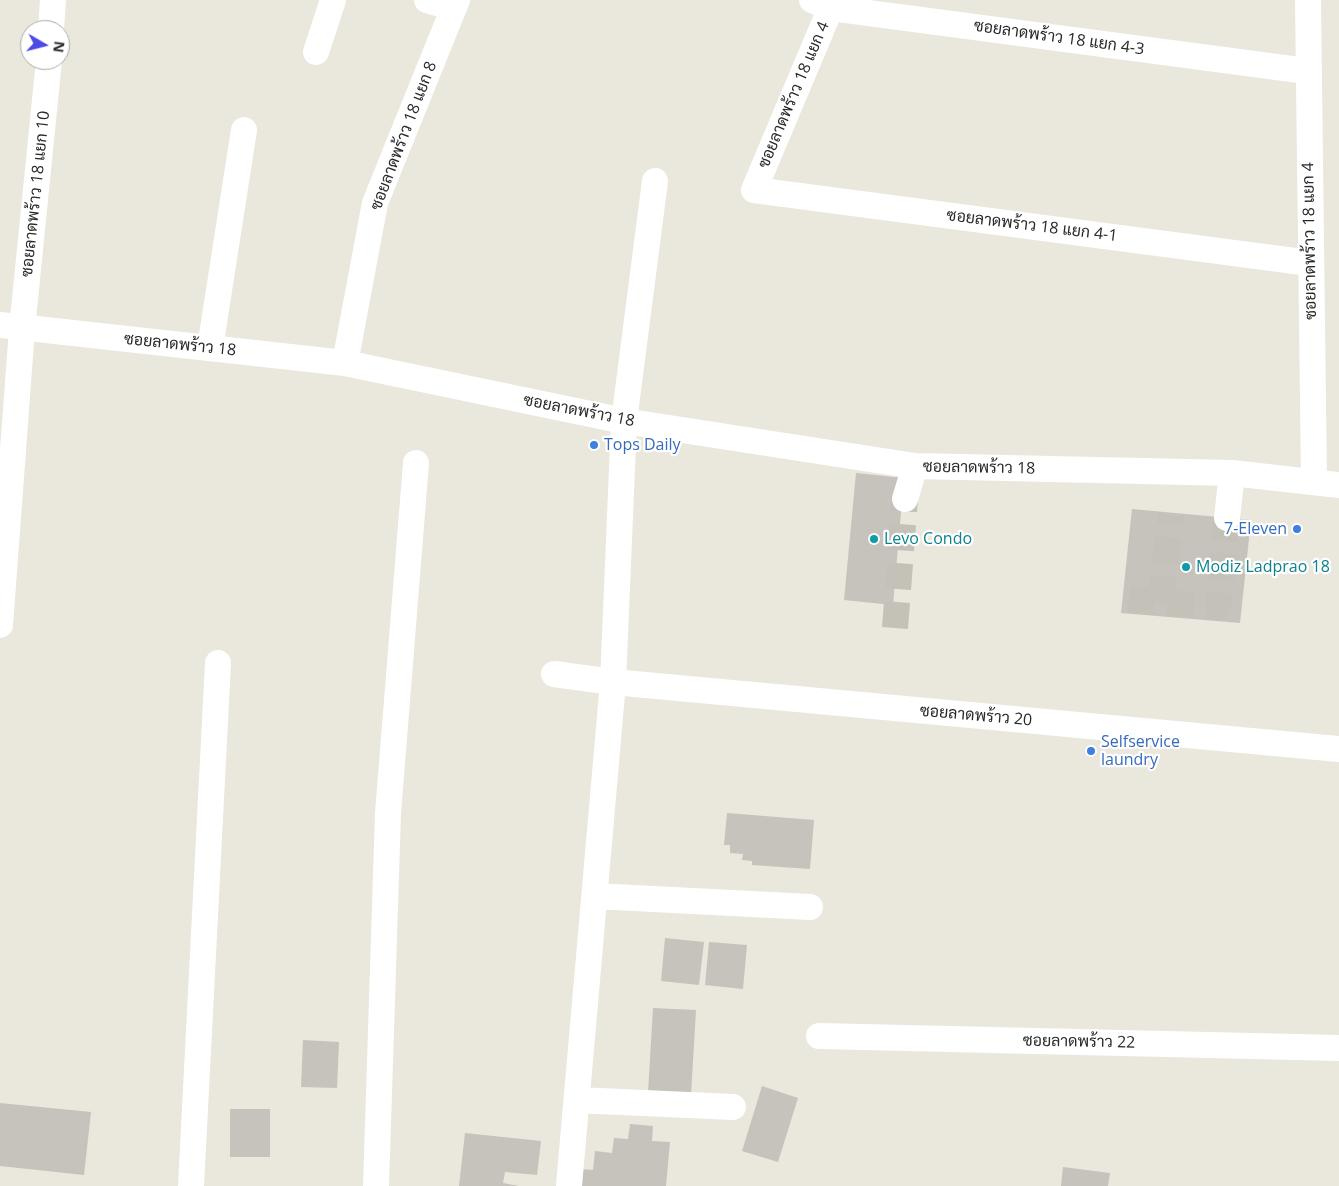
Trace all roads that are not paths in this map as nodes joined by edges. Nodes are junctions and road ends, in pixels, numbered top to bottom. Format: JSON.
{"nodes":[{"id":1,"x":53,"y":0,"type":"edge"},
{"id":2,"x":333,"y":0,"type":"edge"},
{"id":3,"x":427,"y":0,"type":"edge"},
{"id":4,"x":1308,"y":0,"type":"edge"},
{"id":5,"x":826,"y":3,"type":"edge"},
{"id":6,"x":455,"y":4,"type":"edge"},
{"id":7,"x":52,"y":20,"type":"edge"},
{"id":8,"x":316,"y":52,"type":"dead end"},
{"id":9,"x":48,"y":70,"type":"edge"},
{"id":10,"x":1307,"y":71,"type":"junction"},
{"id":11,"x":244,"y":130,"type":"dead end"},
{"id":12,"x":655,"y":181,"type":"dead end"},
{"id":13,"x":754,"y":190,"type":"joint"},
{"id":14,"x":1310,"y":262,"type":"junction"},
{"id":15,"x":11,"y":327,"type":"edge"},
{"id":16,"x":210,"y":348,"type":"junction"},
{"id":17,"x":345,"y":363,"type":"junction"},
{"id":18,"x":624,"y":421,"type":"junction"},
{"id":19,"x":416,"y":463,"type":"dead end"},
{"id":20,"x":915,"y":466,"type":"junction"},
{"id":21,"x":1232,"y":473,"type":"junction"},
{"id":22,"x":1314,"y":482,"type":"junction"},
{"id":23,"x":1339,"y":485,"type":"edge"},
{"id":24,"x":904,"y":499,"type":"tunnel mouth"},
{"id":25,"x":1226,"y":518,"type":"tunnel mouth"},
{"id":26,"x":2,"y":575,"type":"edge"},
{"id":27,"x":0,"y":625,"type":"edge"},
{"id":28,"x":218,"y":664,"type":"dead end"},
{"id":29,"x":554,"y":674,"type":"dead end"},
{"id":30,"x":613,"y":682,"type":"junction"},
{"id":31,"x":1339,"y":750,"type":"edge"},
{"id":32,"x":595,"y":896,"type":"junction"},
{"id":33,"x":810,"y":907,"type":"dead end"},
{"id":34,"x":819,"y":1036,"type":"dead end"},
{"id":35,"x":1339,"y":1048,"type":"edge"},
{"id":36,"x":577,"y":1100,"type":"junction"},
{"id":37,"x":733,"y":1107,"type":"dead end"},
{"id":38,"x":191,"y":1186,"type":"edge"},
{"id":39,"x":376,"y":1186,"type":"edge"},
{"id":40,"x":569,"y":1186,"type":"edge"}],
"edges":[{"from":1,"to":7,"type":"street"},
{"from":2,"to":8,"type":"street"},
{"from":3,"to":6,"type":"street"},
{"from":4,"to":10,"type":"street","name":"ซอยลาดพร้าว 18 แยก 4"},
{"from":5,"to":10,"type":"street","name":"ซอยลาดพร้าว 18 แยก 4-3"},
{"from":5,"to":13,"type":"street","name":"ซอยลาดพร้าว 18 แยก 4"},
{"from":6,"to":17,"type":"street","name":"ซอยลาดพร้าว 18 แยก 8"},
{"from":9,"to":15,"type":"street","name":"ซอยลาดพร้าว 18 แยก 10"},
{"from":10,"to":14,"type":"street","name":"ซอยลาดพร้าว 18 แยก 4"},
{"from":11,"to":16,"type":"street"},
{"from":12,"to":18,"type":"street"},
{"from":13,"to":14,"type":"street","name":"ซอยลาดพร้าว 18 แยก 4-1"},
{"from":14,"to":22,"type":"street","name":"ซอยลาดพร้าว 18 แยก 4"},
{"from":15,"to":16,"type":"street","name":"ซอยลาดพร้าว 18"},
{"from":15,"to":26,"type":"street","name":"ซอยลาดพร้าว 18 แยก 10"},
{"from":16,"to":17,"type":"street","name":"ซอยลาดพร้าว 18"},
{"from":17,"to":18,"type":"street","name":"ซอยลาดพร้าว 18"},
{"from":18,"to":20,"type":"street","name":"ซอยลาดพร้าว 18"},
{"from":18,"to":30,"type":"street"},
{"from":19,"to":39,"type":"street"},
{"from":20,"to":21,"type":"street","name":"ซอยลาดพร้าว 18"},
{"from":20,"to":24,"type":"street"},
{"from":21,"to":22,"type":"street","name":"ซอยลาดพร้าว 18"},
{"from":21,"to":25,"type":"street"},
{"from":22,"to":23,"type":"street","name":"ซอยลาดพร้าว 18"},
{"from":26,"to":27,"type":"street","name":"ซอยลาดพร้าว 18 แยก 10"},
{"from":28,"to":38,"type":"street"},
{"from":29,"to":30,"type":"street","name":"ซอยลาดพร้าว 20"},
{"from":30,"to":31,"type":"street","name":"ซอยลาดพร้าว 20"},
{"from":30,"to":32,"type":"street"},
{"from":32,"to":33,"type":"street"},
{"from":32,"to":36,"type":"street"},
{"from":34,"to":35,"type":"street","name":"ซอยลาดพร้าว 22"},
{"from":36,"to":37,"type":"street"},
{"from":36,"to":40,"type":"street"}]}
